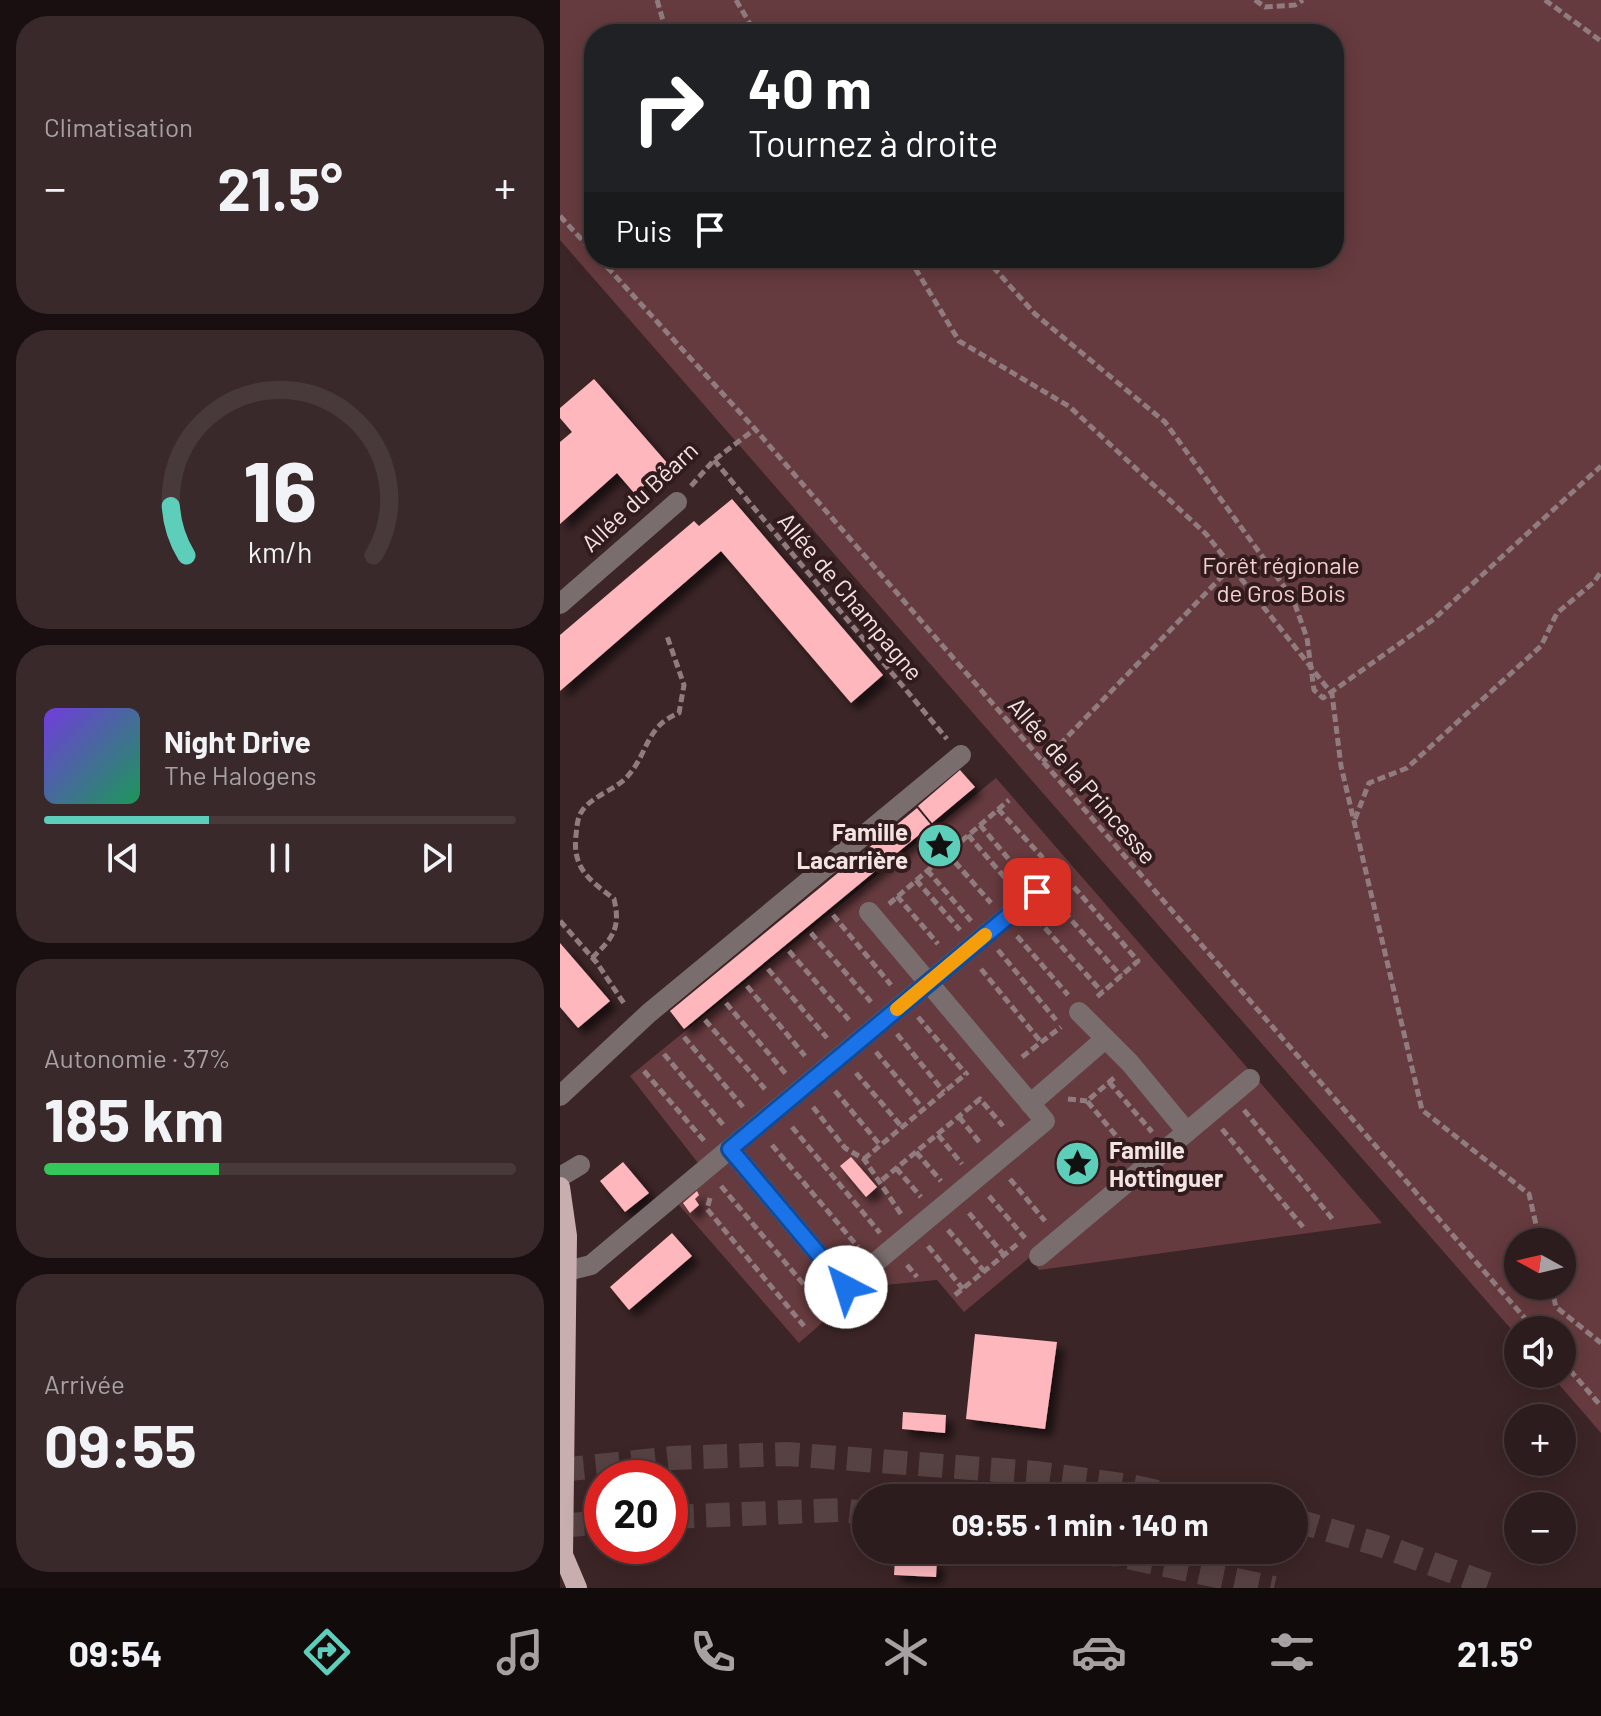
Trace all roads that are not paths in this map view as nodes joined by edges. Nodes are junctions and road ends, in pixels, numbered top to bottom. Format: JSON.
{"nodes":[{"id":1,"x":677,"y":502,"type":"road end"},
{"id":2,"x":560,"y":604,"type":"edge"},
{"id":3,"x":961,"y":755,"type":"road end"},
{"id":4,"x":1037,"y":892,"type":"road end"},
{"id":5,"x":871,"y":914,"type":"road end"},
{"id":6,"x":929,"y":982,"type":"junction"},
{"id":7,"x":1080,"y":1011,"type":"road end"},
{"id":8,"x":1105,"y":1039,"type":"junction"},
{"id":9,"x":1250,"y":1079,"type":"dead end"},
{"id":10,"x":560,"y":1096,"type":"edge"},
{"id":11,"x":1030,"y":1104,"type":"junction"},
{"id":12,"x":1187,"y":1132,"type":"junction"},
{"id":13,"x":723,"y":1154,"type":"junction"},
{"id":14,"x":580,"y":1165,"type":"dead end"},
{"id":15,"x":560,"y":1177,"type":"edge"},
{"id":16,"x":560,"y":1187,"type":"edge"},
{"id":17,"x":1039,"y":1256,"type":"dead end"},
{"id":18,"x":567,"y":1271,"type":"junction"},
{"id":19,"x":561,"y":1555,"type":"edge"},
{"id":20,"x":577,"y":1588,"type":"edge"}],
"edges":[{"from":1,"to":2,"type":"street","name":"Allée du Béarn"},
{"from":3,"to":10,"type":"street"},
{"from":4,"to":6,"type":"street"},
{"from":5,"to":6,"type":"street"},
{"from":6,"to":11,"type":"street"},
{"from":6,"to":13,"type":"street"},
{"from":7,"to":8,"type":"street"},
{"from":8,"to":11,"type":"street"},
{"from":8,"to":12,"type":"street"},
{"from":9,"to":12,"type":"street"},
{"from":11,"to":13,"type":"street"},
{"from":12,"to":17,"type":"street"},
{"from":13,"to":18,"type":"street"},
{"from":14,"to":15,"type":"street"},
{"from":16,"to":18,"type":"main road"},
{"from":18,"to":19,"type":"main road"},
{"from":19,"to":20,"type":"main road"}]}
